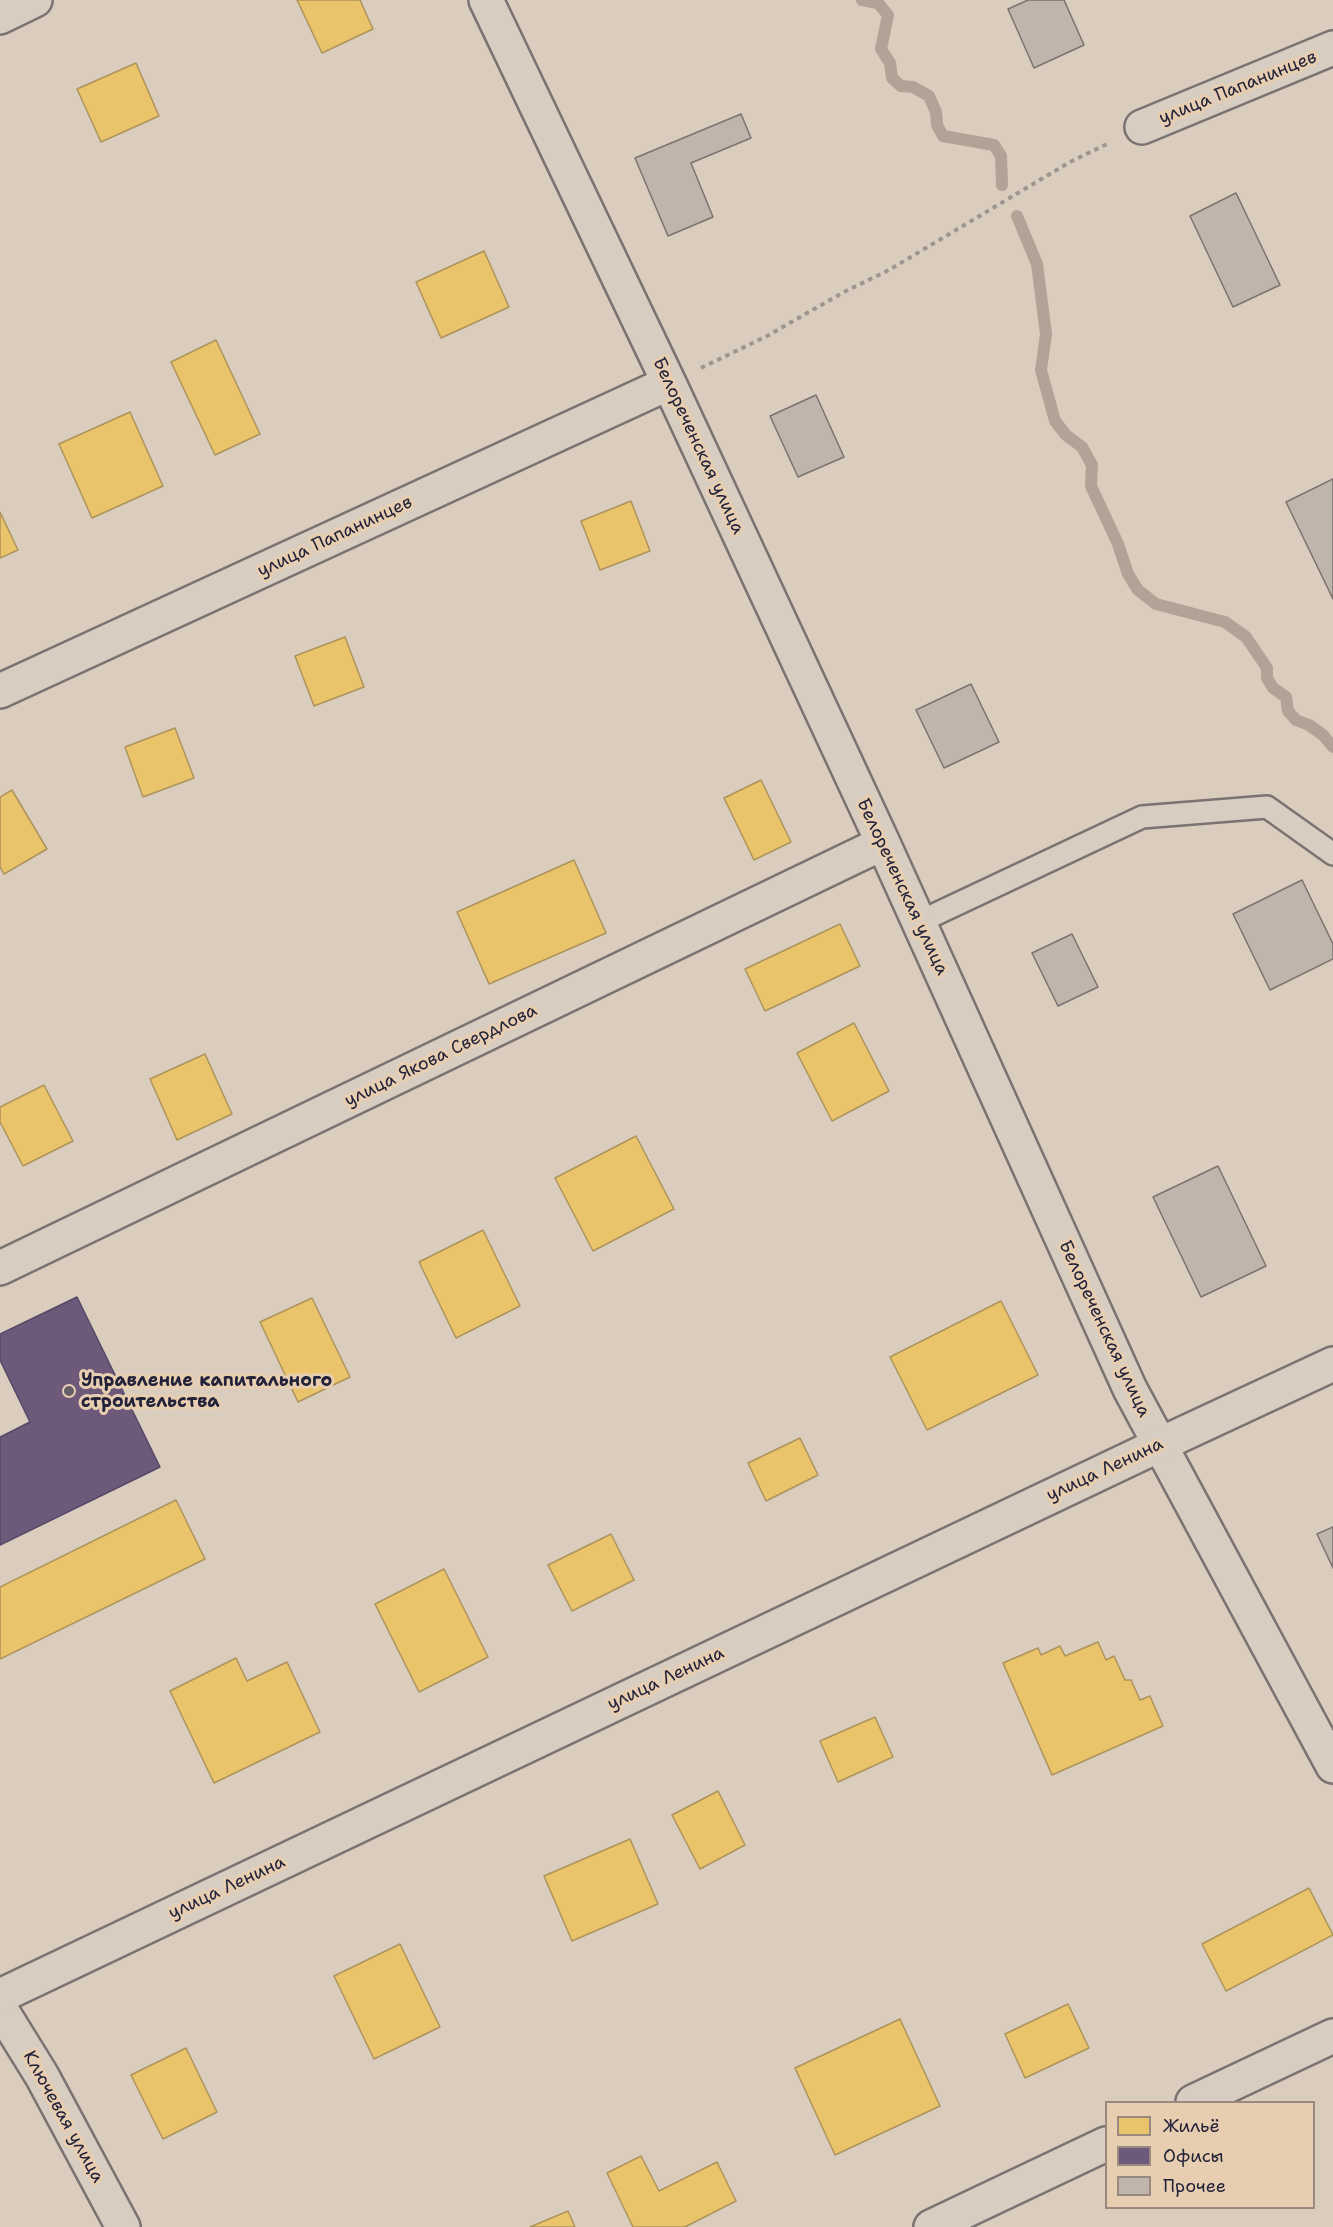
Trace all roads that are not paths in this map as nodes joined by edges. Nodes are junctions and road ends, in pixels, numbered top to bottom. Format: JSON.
{"nodes":[{"id":1,"x":35,"y":0,"type":"edge"},
{"id":2,"x":486,"y":0,"type":"edge"},
{"id":3,"x":0,"y":17,"type":"edge"},
{"id":4,"x":1333,"y":48,"type":"edge"},
{"id":5,"x":1142,"y":127,"type":"road end"},
{"id":6,"x":669,"y":383,"type":"junction"},
{"id":7,"x":0,"y":691,"type":"edge"},
{"id":8,"x":883,"y":843,"type":"junction"},
{"id":9,"x":1333,"y":854,"type":"edge"},
{"id":10,"x":919,"y":922,"type":"junction"},
{"id":11,"x":0,"y":1268,"type":"edge"},
{"id":12,"x":1333,"y":1364,"type":"edge"},
{"id":13,"x":1159,"y":1445,"type":"junction"},
{"id":14,"x":1333,"y":1766,"type":"edge"},
{"id":15,"x":0,"y":1996,"type":"edge"},
{"id":16,"x":0,"y":2008,"type":"edge"},
{"id":17,"x":1333,"y":2036,"type":"edge"},
{"id":18,"x":1197,"y":2101,"type":"edge"},
{"id":19,"x":1105,"y":2145,"type":"edge"},
{"id":20,"x":123,"y":2227,"type":"edge"},
{"id":21,"x":931,"y":2227,"type":"edge"}],
"edges":[{"from":1,"to":3,"type":"street"},
{"from":2,"to":6,"type":"street","name":"Белореченская улица"},
{"from":4,"to":5,"type":"street","name":"улица Папанинцев"},
{"from":6,"to":7,"type":"street","name":"улица Папанинцев"},
{"from":6,"to":8,"type":"street","name":"Белореченская улица"},
{"from":8,"to":10,"type":"street","name":"Белореченская улица"},
{"from":8,"to":11,"type":"street","name":"улица Якова Свердлова"},
{"from":9,"to":10,"type":"lane"},
{"from":10,"to":13,"type":"street","name":"Белореченская улица"},
{"from":12,"to":13,"type":"street","name":"улица Ленина"},
{"from":13,"to":14,"type":"street","name":"Белореченская улица"},
{"from":13,"to":15,"type":"street","name":"улица Ленина"},
{"from":16,"to":20,"type":"street","name":"Ключевая улица"},
{"from":17,"to":18,"type":"street"},
{"from":19,"to":21,"type":"street"}]}
